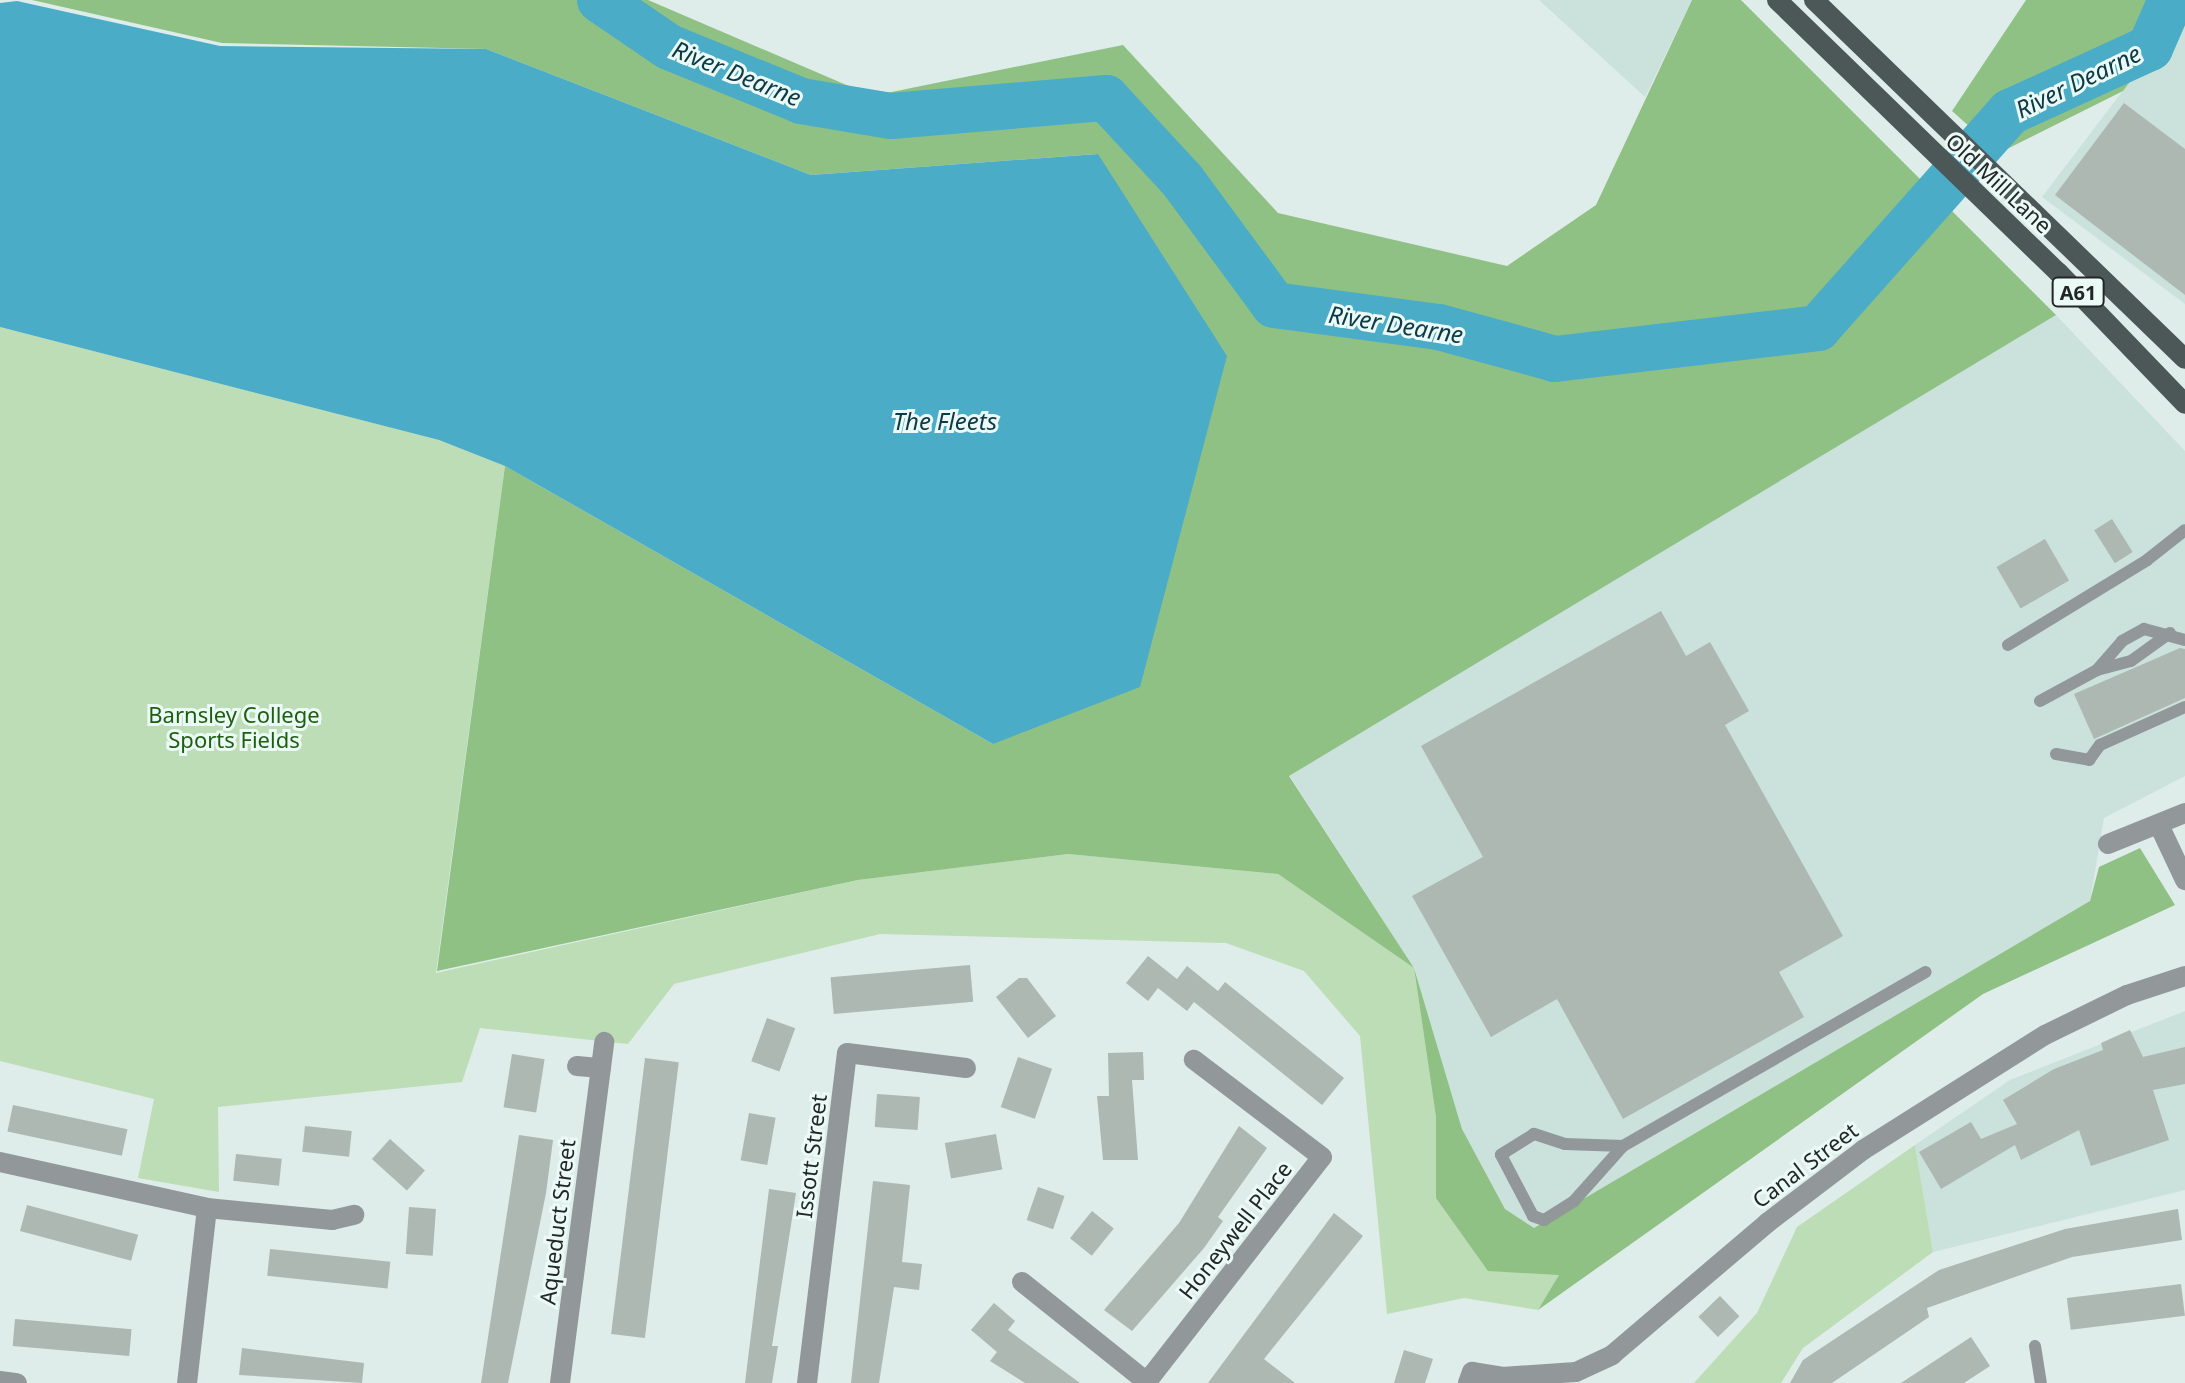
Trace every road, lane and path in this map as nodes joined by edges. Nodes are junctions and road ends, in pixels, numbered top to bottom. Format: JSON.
{"nodes":[{"id":1,"x":1777,"y":0,"type":"edge"},
{"id":2,"x":1814,"y":0,"type":"edge"},
{"id":3,"x":2185,"y":359,"type":"edge"},
{"id":4,"x":2185,"y":404,"type":"edge"},
{"id":5,"x":2185,"y":530,"type":"edge"},
{"id":6,"x":2170,"y":633,"type":"junction"},
{"id":7,"x":2185,"y":640,"type":"edge"},
{"id":8,"x":2008,"y":645,"type":"dead end"},
{"id":9,"x":2097,"y":670,"type":"junction"},
{"id":10,"x":2040,"y":701,"type":"dead end"},
{"id":11,"x":2185,"y":707,"type":"edge"},
{"id":12,"x":2056,"y":754,"type":"dead end"},
{"id":13,"x":2185,"y":813,"type":"edge"},
{"id":14,"x":2159,"y":825,"type":"junction"},
{"id":15,"x":2108,"y":844,"type":"dead end"},
{"id":16,"x":2185,"y":880,"type":"edge"},
{"id":17,"x":1926,"y":972,"type":"dead end"},
{"id":18,"x":2185,"y":976,"type":"edge"},
{"id":19,"x":604,"y":1042,"type":"dead end"},
{"id":20,"x":1194,"y":1060,"type":"dead end"},
{"id":21,"x":577,"y":1066,"type":"dead end"},
{"id":22,"x":601,"y":1068,"type":"junction"},
{"id":23,"x":966,"y":1068,"type":"dead end"},
{"id":24,"x":1623,"y":1146,"type":"junction"},
{"id":25,"x":0,"y":1162,"type":"edge"},
{"id":26,"x":207,"y":1208,"type":"junction"},
{"id":27,"x":354,"y":1215,"type":"dead end"},
{"id":28,"x":1022,"y":1282,"type":"dead end"},
{"id":29,"x":2035,"y":1346,"type":"dead end"},
{"id":30,"x":0,"y":1381,"type":"edge"},
{"id":31,"x":1147,"y":1382,"type":"edge"},
{"id":32,"x":17,"y":1383,"type":"edge"},
{"id":33,"x":187,"y":1383,"type":"edge"},
{"id":34,"x":560,"y":1383,"type":"edge"},
{"id":35,"x":807,"y":1383,"type":"edge"},
{"id":36,"x":1468,"y":1383,"type":"edge"},
{"id":37,"x":2041,"y":1383,"type":"edge"}],
"edges":[{"from":1,"to":4,"type":"main road","name":"Old Mill Lane","number":"A61"},
{"from":2,"to":3,"type":"main road","name":"Old Mill Lane","number":"A61"},
{"from":5,"to":8,"type":"lane"},
{"from":6,"to":7,"type":"lane"},
{"from":6,"to":9,"type":"lane"},
{"from":6,"to":9,"type":"lane"},
{"from":9,"to":10,"type":"lane"},
{"from":11,"to":12,"type":"lane"},
{"from":13,"to":14,"type":"street"},
{"from":14,"to":15,"type":"street"},
{"from":14,"to":16,"type":"street"},
{"from":17,"to":24,"type":"lane"},
{"from":18,"to":36,"type":"street","name":"Canal Street"},
{"from":19,"to":22,"type":"street","name":"Aqueduct Street"},
{"from":20,"to":31,"type":"street","name":"Honeywell Place"},
{"from":21,"to":22,"type":"street"},
{"from":22,"to":34,"type":"street","name":"Aqueduct Street"},
{"from":23,"to":35,"type":"street","name":"Issott Street"},
{"from":24,"to":24,"type":"lane"},
{"from":25,"to":26,"type":"street"},
{"from":26,"to":27,"type":"street"},
{"from":26,"to":33,"type":"street"},
{"from":28,"to":31,"type":"street"},
{"from":29,"to":37,"type":"lane"},
{"from":30,"to":32,"type":"street"}]}
